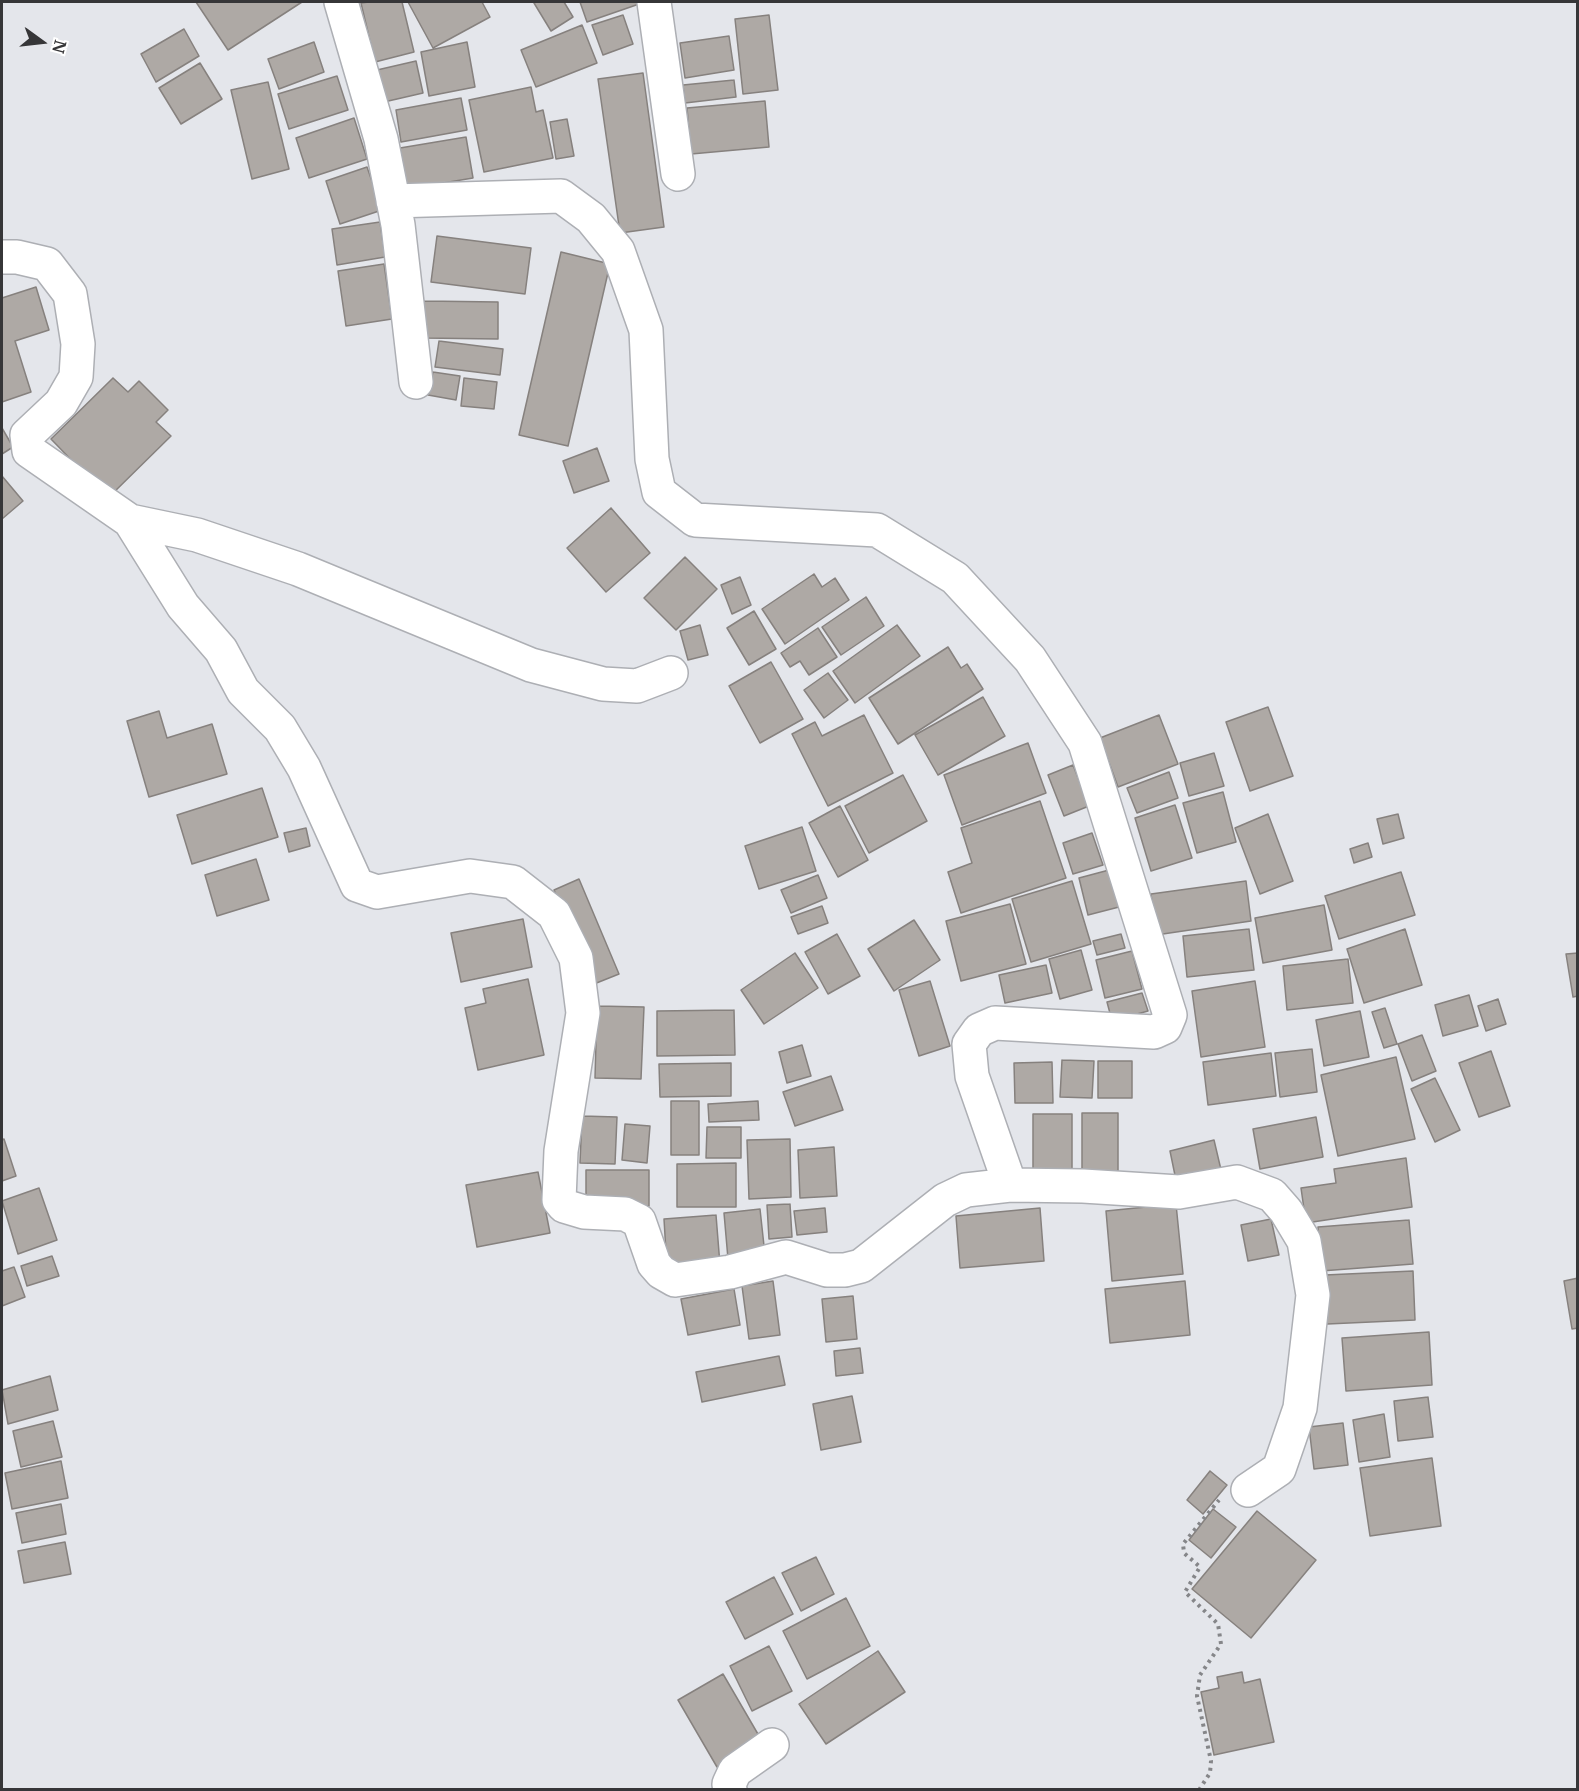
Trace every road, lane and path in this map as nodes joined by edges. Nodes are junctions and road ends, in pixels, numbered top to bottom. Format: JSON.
{"nodes":[{"id":1,"x":341,"y":2,"type":"edge"},
{"id":2,"x":654,"y":2,"type":"edge"},
{"id":3,"x":678,"y":174,"type":"dead end"},
{"id":4,"x":393,"y":201,"type":"junction"},
{"id":5,"x":2,"y":257,"type":"edge"},
{"id":6,"x":416,"y":382,"type":"dead end"},
{"id":7,"x":130,"y":521,"type":"junction"},
{"id":8,"x":671,"y":673,"type":"dead end"},
{"id":9,"x":1010,"y":1185,"type":"junction"},
{"id":10,"x":1248,"y":1491,"type":"joint"},
{"id":11,"x":772,"y":1745,"type":"dead end"},
{"id":12,"x":730,"y":1790,"type":"edge"},
{"id":13,"x":1199,"y":1790,"type":"edge"}],
"edges":[{"from":1,"to":4,"type":"street"},
{"from":2,"to":3,"type":"street"},
{"from":4,"to":6,"type":"street"},
{"from":4,"to":9,"type":"street"},
{"from":5,"to":7,"type":"street"},
{"from":7,"to":8,"type":"street"},
{"from":7,"to":9,"type":"street"},
{"from":9,"to":10,"type":"street"},
{"from":10,"to":13,"type":"path"},
{"from":11,"to":12,"type":"street"}]}
